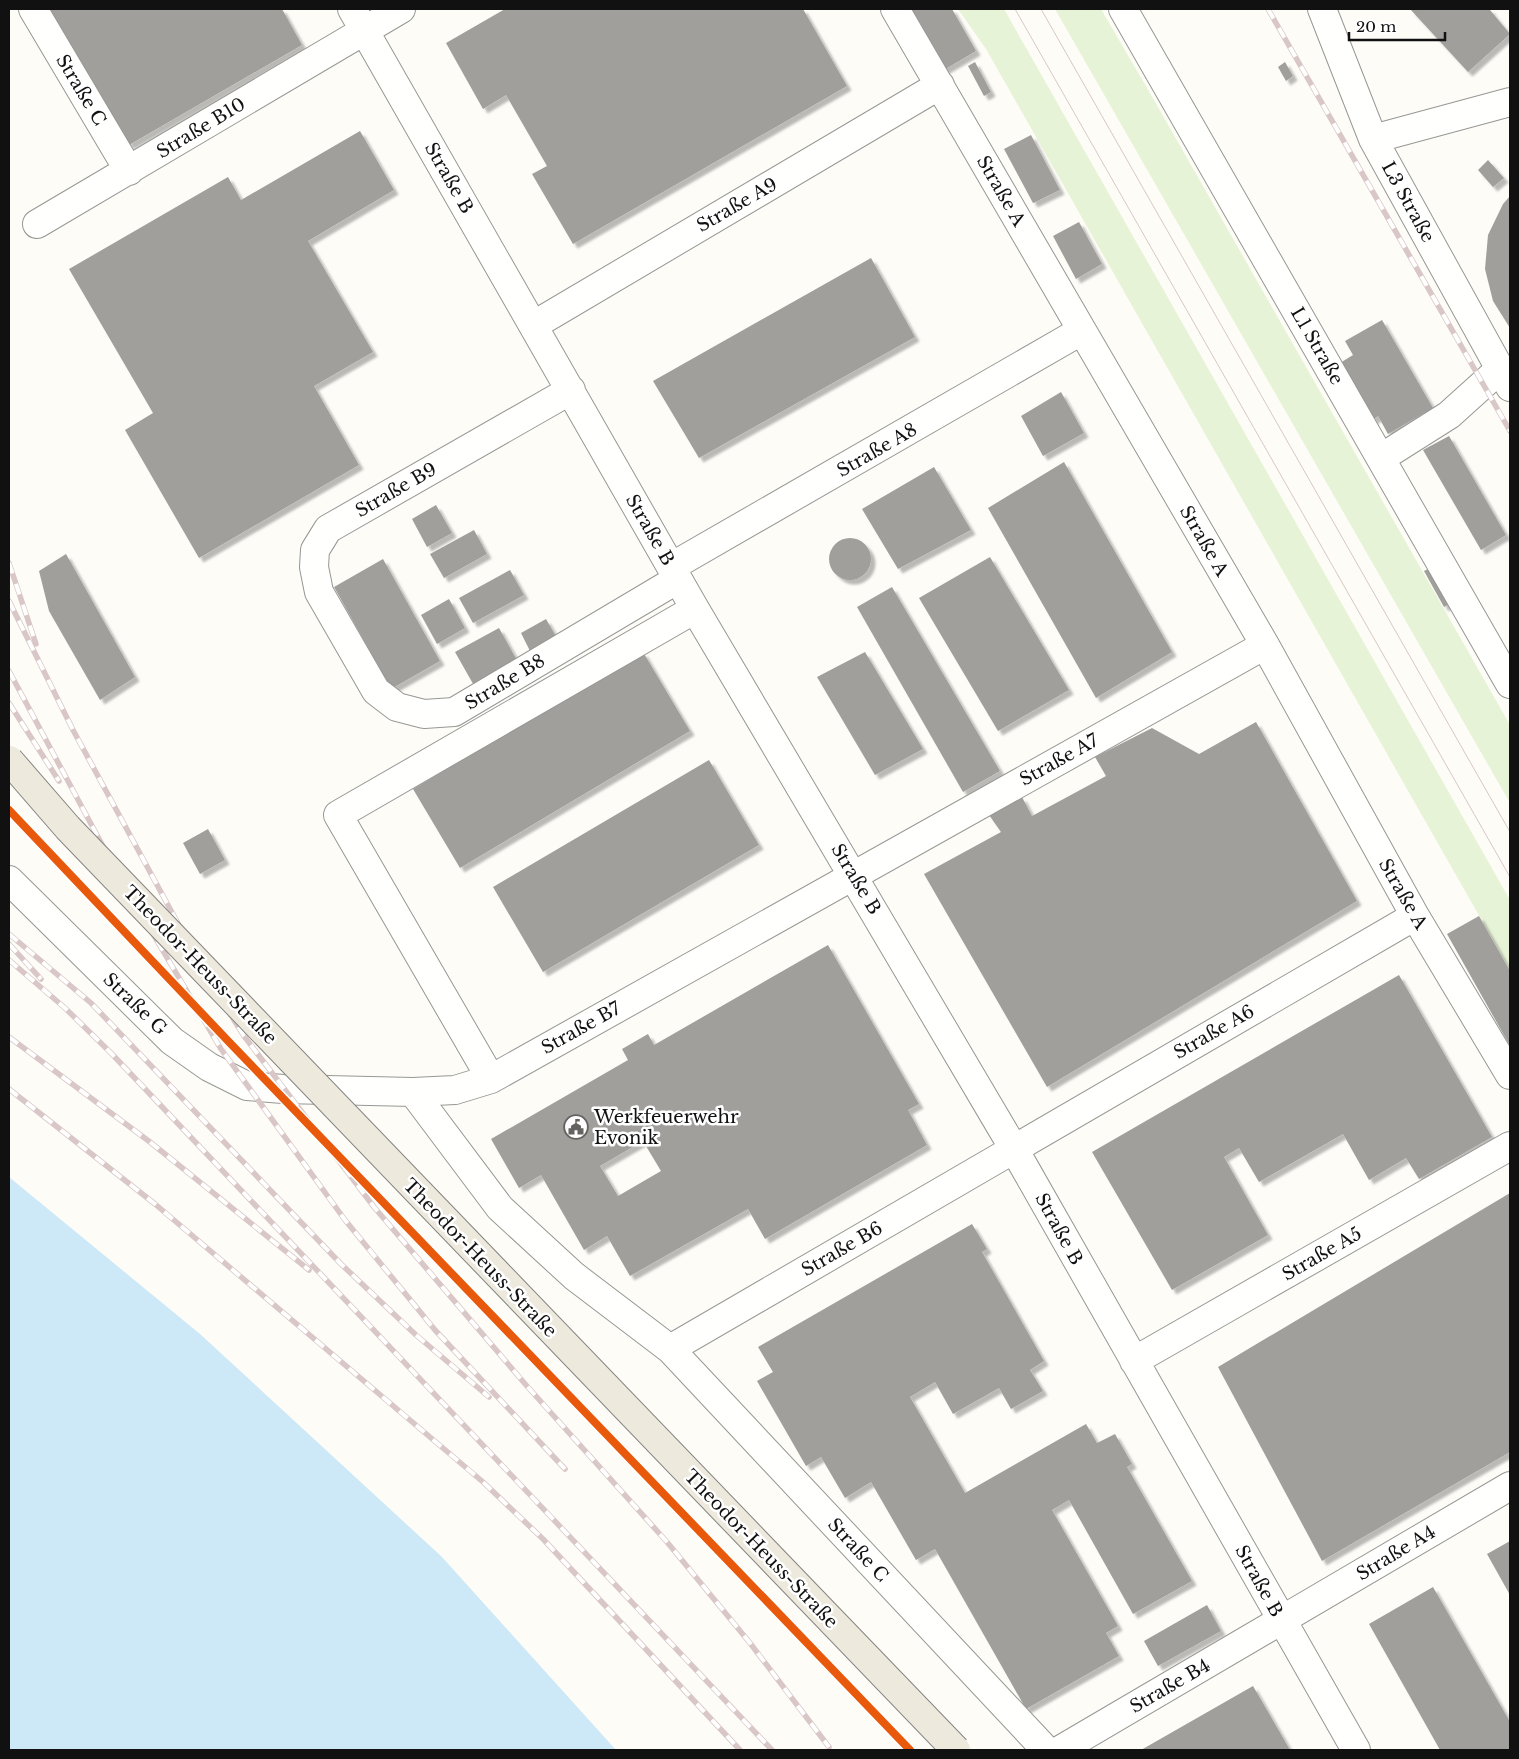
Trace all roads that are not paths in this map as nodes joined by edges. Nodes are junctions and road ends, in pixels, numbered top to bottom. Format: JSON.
{"nodes":[{"id":1,"x":33,"y":9,"type":"edge"},
{"id":2,"x":401,"y":9,"type":"edge"},
{"id":3,"x":895,"y":9,"type":"edge"},
{"id":4,"x":1123,"y":9,"type":"edge"},
{"id":5,"x":1322,"y":9,"type":"edge"},
{"id":6,"x":358,"y":19,"type":"edge"},
{"id":7,"x":940,"y":85,"type":"junction"},
{"id":8,"x":1510,"y":102,"type":"edge"},
{"id":9,"x":1373,"y":139,"type":"junction"},
{"id":10,"x":129,"y":171,"type":"junction"},
{"id":11,"x":36,"y":224,"type":"dead end"},
{"id":12,"x":534,"y":325,"type":"junction"},
{"id":13,"x":1081,"y":331,"type":"junction"},
{"id":14,"x":1505,"y":378,"type":"edge"},
{"id":15,"x":571,"y":390,"type":"junction"},
{"id":16,"x":1381,"y":458,"type":"junction"},
{"id":17,"x":675,"y":573,"type":"junction"},
{"id":18,"x":694,"y":609,"type":"junction"},
{"id":19,"x":347,"y":641,"type":"joint"},
{"id":20,"x":1265,"y":645,"type":"junction"},
{"id":21,"x":1510,"y":684,"type":"edge"},
{"id":22,"x":9,"y":760,"type":"edge"},
{"id":23,"x":854,"y":876,"type":"junction"},
{"id":24,"x":9,"y":880,"type":"edge"},
{"id":25,"x":1415,"y":916,"type":"junction"},
{"id":26,"x":1510,"y":1075,"type":"edge"},
{"id":27,"x":491,"y":1078,"type":"junction"},
{"id":28,"x":283,"y":1090,"type":"joint"},
{"id":29,"x":413,"y":1092,"type":"junction"},
{"id":30,"x":1510,"y":1146,"type":"edge"},
{"id":31,"x":1014,"y":1149,"type":"junction"},
{"id":32,"x":670,"y":1349,"type":"junction"},
{"id":33,"x":1134,"y":1361,"type":"junction"},
{"id":34,"x":1510,"y":1486,"type":"edge"},
{"id":35,"x":1281,"y":1621,"type":"junction"},
{"id":36,"x":956,"y":1750,"type":"edge"},
{"id":37,"x":1046,"y":1750,"type":"edge"},
{"id":38,"x":1060,"y":1750,"type":"edge"},
{"id":39,"x":1356,"y":1750,"type":"edge"}],
"edges":[{"from":1,"to":10,"type":"lane","name":"Straße C"},
{"from":2,"to":6,"type":"lane","name":"Straße B10"},
{"from":3,"to":7,"type":"lane","name":"Straße A"},
{"from":4,"to":16,"type":"lane","name":"L1 Straße"},
{"from":5,"to":9,"type":"lane","name":"L3 Straße"},
{"from":6,"to":10,"type":"lane","name":"Straße B10"},
{"from":6,"to":12,"type":"lane","name":"Straße B"},
{"from":7,"to":12,"type":"lane","name":"Straße A9"},
{"from":7,"to":13,"type":"lane","name":"Straße A"},
{"from":8,"to":9,"type":"lane"},
{"from":9,"to":14,"type":"lane","name":"L3 Straße"},
{"from":10,"to":11,"type":"lane","name":"Straße B10"},
{"from":12,"to":15,"type":"lane","name":"Straße B"},
{"from":13,"to":17,"type":"lane","name":"Straße A8"},
{"from":13,"to":20,"type":"lane","name":"Straße A"},
{"from":14,"to":16,"type":"lane"},
{"from":15,"to":17,"type":"lane","name":"Straße B"},
{"from":15,"to":19,"type":"lane","name":"Straße B9"},
{"from":16,"to":21,"type":"lane","name":"L1 Straße"},
{"from":17,"to":18,"type":"lane","name":"Straße B"},
{"from":17,"to":19,"type":"lane","name":"Straße B8"},
{"from":18,"to":23,"type":"lane","name":"Straße B"},
{"from":18,"to":27,"type":"lane"},
{"from":20,"to":23,"type":"lane","name":"Straße A7"},
{"from":20,"to":25,"type":"lane","name":"Straße A"},
{"from":22,"to":36,"type":"main road","name":"Theodor-Heuss-Straße","bridge":true},
{"from":23,"to":27,"type":"lane","name":"Straße B7"},
{"from":23,"to":31,"type":"lane","name":"Straße B"},
{"from":24,"to":28,"type":"lane","name":"Straße G"},
{"from":25,"to":26,"type":"lane","name":"Straße A"},
{"from":25,"to":31,"type":"lane","name":"Straße A6"},
{"from":27,"to":29,"type":"lane","name":"Straße B7"},
{"from":28,"to":29,"type":"lane","name":"Straße B7"},
{"from":29,"to":32,"type":"lane","name":"Straße C"},
{"from":30,"to":33,"type":"lane","name":"Straße A5"},
{"from":31,"to":32,"type":"lane","name":"Straße B6"},
{"from":31,"to":33,"type":"lane","name":"Straße B"},
{"from":32,"to":37,"type":"lane","name":"Straße C"},
{"from":33,"to":35,"type":"lane","name":"Straße B"},
{"from":34,"to":35,"type":"lane","name":"Straße A4"},
{"from":35,"to":38,"type":"lane","name":"Straße B4"},
{"from":35,"to":39,"type":"lane","name":"Straße B"}]}
